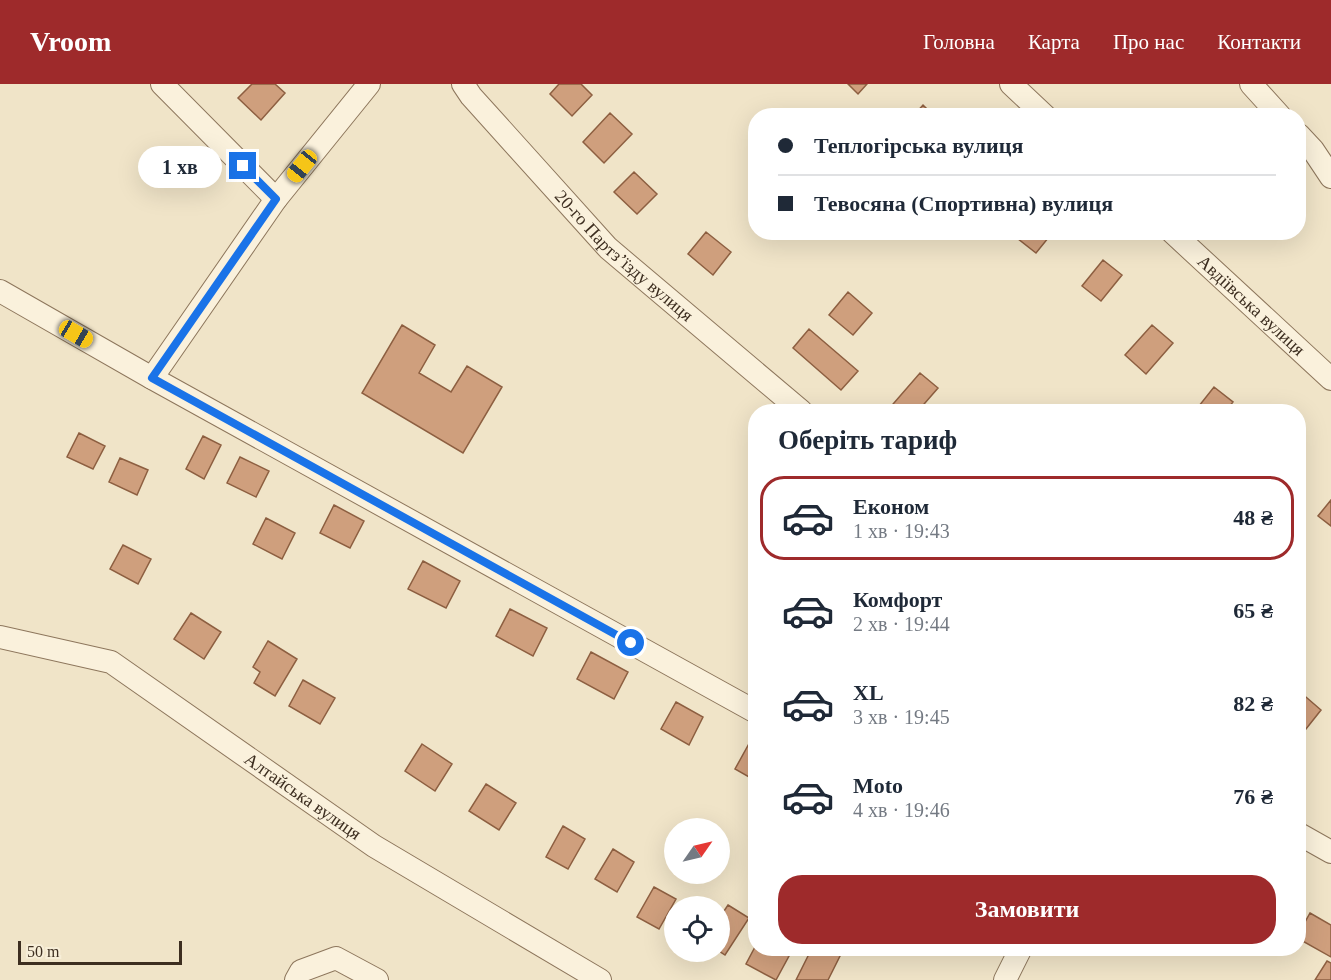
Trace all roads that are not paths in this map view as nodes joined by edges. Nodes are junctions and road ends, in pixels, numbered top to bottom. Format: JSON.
{"nodes":[{"id":1,"x":162,"y":84,"type":"edge"},
{"id":2,"x":369,"y":84,"type":"edge"},
{"id":3,"x":463,"y":84,"type":"edge"},
{"id":4,"x":1011,"y":84,"type":"edge"},
{"id":5,"x":1251,"y":84,"type":"edge"},
{"id":6,"x":1036,"y":108,"type":"edge"},
{"id":7,"x":1273,"y":108,"type":"edge"},
{"id":8,"x":1306,"y":142,"type":"edge"},
{"id":9,"x":1331,"y":177,"type":"edge"},
{"id":10,"x":276,"y":199,"type":"junction"},
{"id":11,"x":1181,"y":240,"type":"edge"},
{"id":12,"x":0,"y":291,"type":"edge"},
{"id":13,"x":152,"y":378,"type":"junction"},
{"id":14,"x":1331,"y":380,"type":"edge"},
{"id":15,"x":793,"y":404,"type":"edge"},
{"id":16,"x":0,"y":637,"type":"edge"},
{"id":17,"x":748,"y":708,"type":"edge"},
{"id":18,"x":1306,"y":838,"type":"edge"},
{"id":19,"x":1331,"y":852,"type":"edge"},
{"id":20,"x":1018,"y":956,"type":"edge"},
{"id":21,"x":299,"y":976,"type":"edge"},
{"id":22,"x":377,"y":980,"type":"edge"},
{"id":23,"x":600,"y":980,"type":"edge"},
{"id":24,"x":1005,"y":980,"type":"edge"}],
"edges":[{"from":1,"to":10,"type":"street"},
{"from":2,"to":10,"type":"street"},
{"from":3,"to":15,"type":"street","name":"20-го Партз’їзду вулиця"},
{"from":4,"to":6,"type":"street"},
{"from":5,"to":7,"type":"street"},
{"from":8,"to":9,"type":"street"},
{"from":10,"to":13,"type":"street"},
{"from":11,"to":14,"type":"street","name":"Авдіївська вулиця"},
{"from":12,"to":13,"type":"street"},
{"from":13,"to":17,"type":"street"},
{"from":16,"to":23,"type":"street","name":"Алтайська вулиця"},
{"from":18,"to":19,"type":"street"},
{"from":20,"to":24,"type":"street"},
{"from":21,"to":22,"type":"street"}]}
